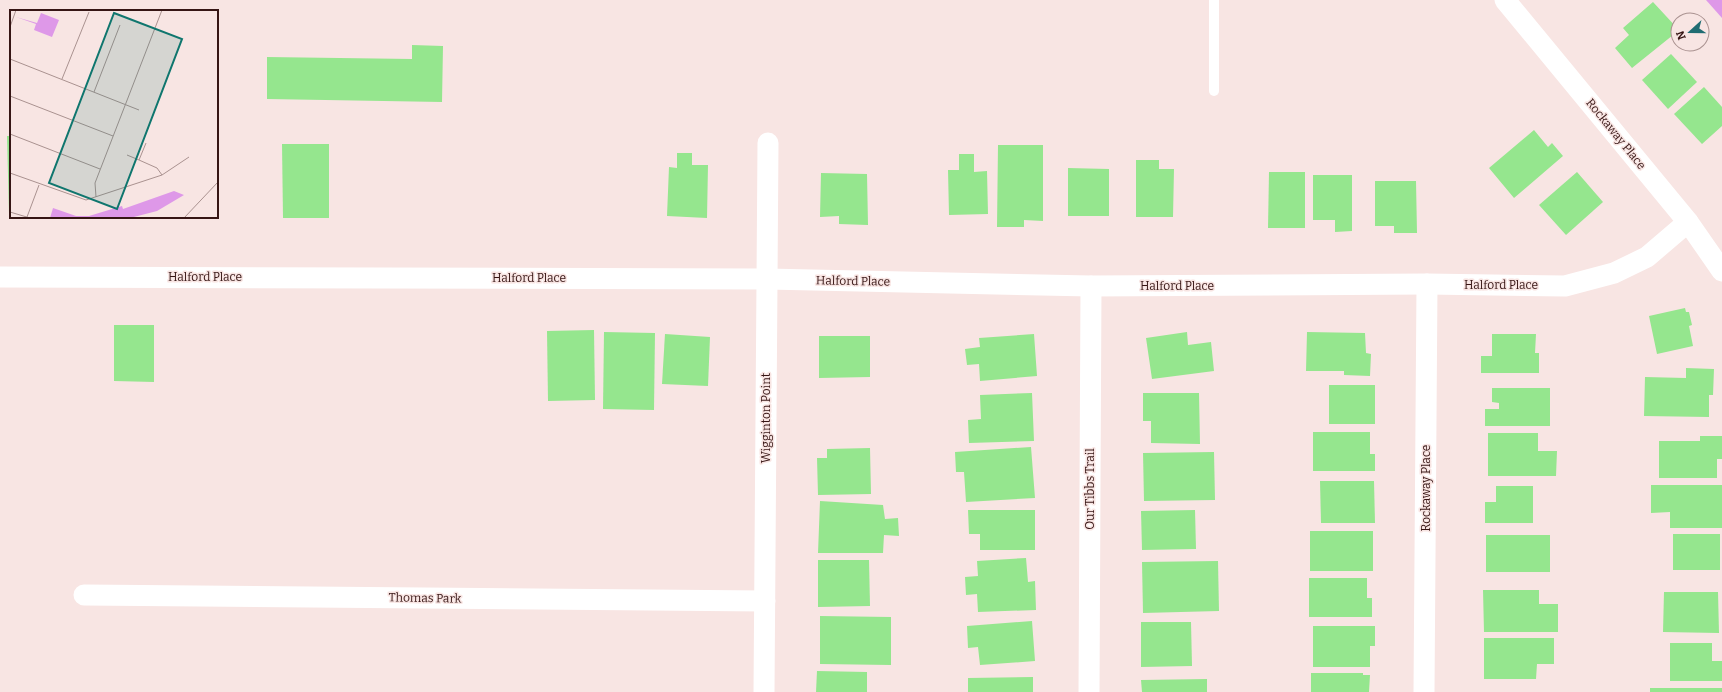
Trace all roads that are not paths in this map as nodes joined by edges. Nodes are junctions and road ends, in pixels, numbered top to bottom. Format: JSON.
{"nodes":[{"id":1,"x":1214,"y":0,"type":"edge"},
{"id":2,"x":1505,"y":0,"type":"edge"},
{"id":3,"x":1214,"y":91,"type":"dead end"},
{"id":4,"x":768,"y":143,"type":"dead end"},
{"id":5,"x":1688,"y":222,"type":"junction"},
{"id":6,"x":1722,"y":271,"type":"edge"},
{"id":7,"x":0,"y":277,"type":"edge"},
{"id":8,"x":767,"y":279,"type":"junction"},
{"id":9,"x":1427,"y":284,"type":"junction"},
{"id":10,"x":1091,"y":286,"type":"junction"},
{"id":11,"x":84,"y":595,"type":"dead end"},
{"id":12,"x":765,"y":601,"type":"junction"},
{"id":13,"x":764,"y":692,"type":"edge"},
{"id":14,"x":1089,"y":692,"type":"edge"},
{"id":15,"x":1424,"y":692,"type":"edge"}],
"edges":[{"from":1,"to":3,"type":"lane"},
{"from":2,"to":5,"type":"street","name":"Rockaway Place"},
{"from":4,"to":8,"type":"street","name":"Wigginton Point"},
{"from":5,"to":6,"type":"street","name":"Rockaway Place"},
{"from":5,"to":9,"type":"street","name":"Halford Place"},
{"from":7,"to":8,"type":"street","name":"Halford Place"},
{"from":8,"to":10,"type":"street","name":"Halford Place"},
{"from":8,"to":12,"type":"street","name":"Wigginton Point"},
{"from":9,"to":10,"type":"street","name":"Halford Place"},
{"from":9,"to":15,"type":"street","name":"Rockaway Place"},
{"from":10,"to":14,"type":"street","name":"Our Tibbs Trail"},
{"from":11,"to":12,"type":"street","name":"Thomas Park"},
{"from":12,"to":13,"type":"street","name":"Wigginton Point"}]}
